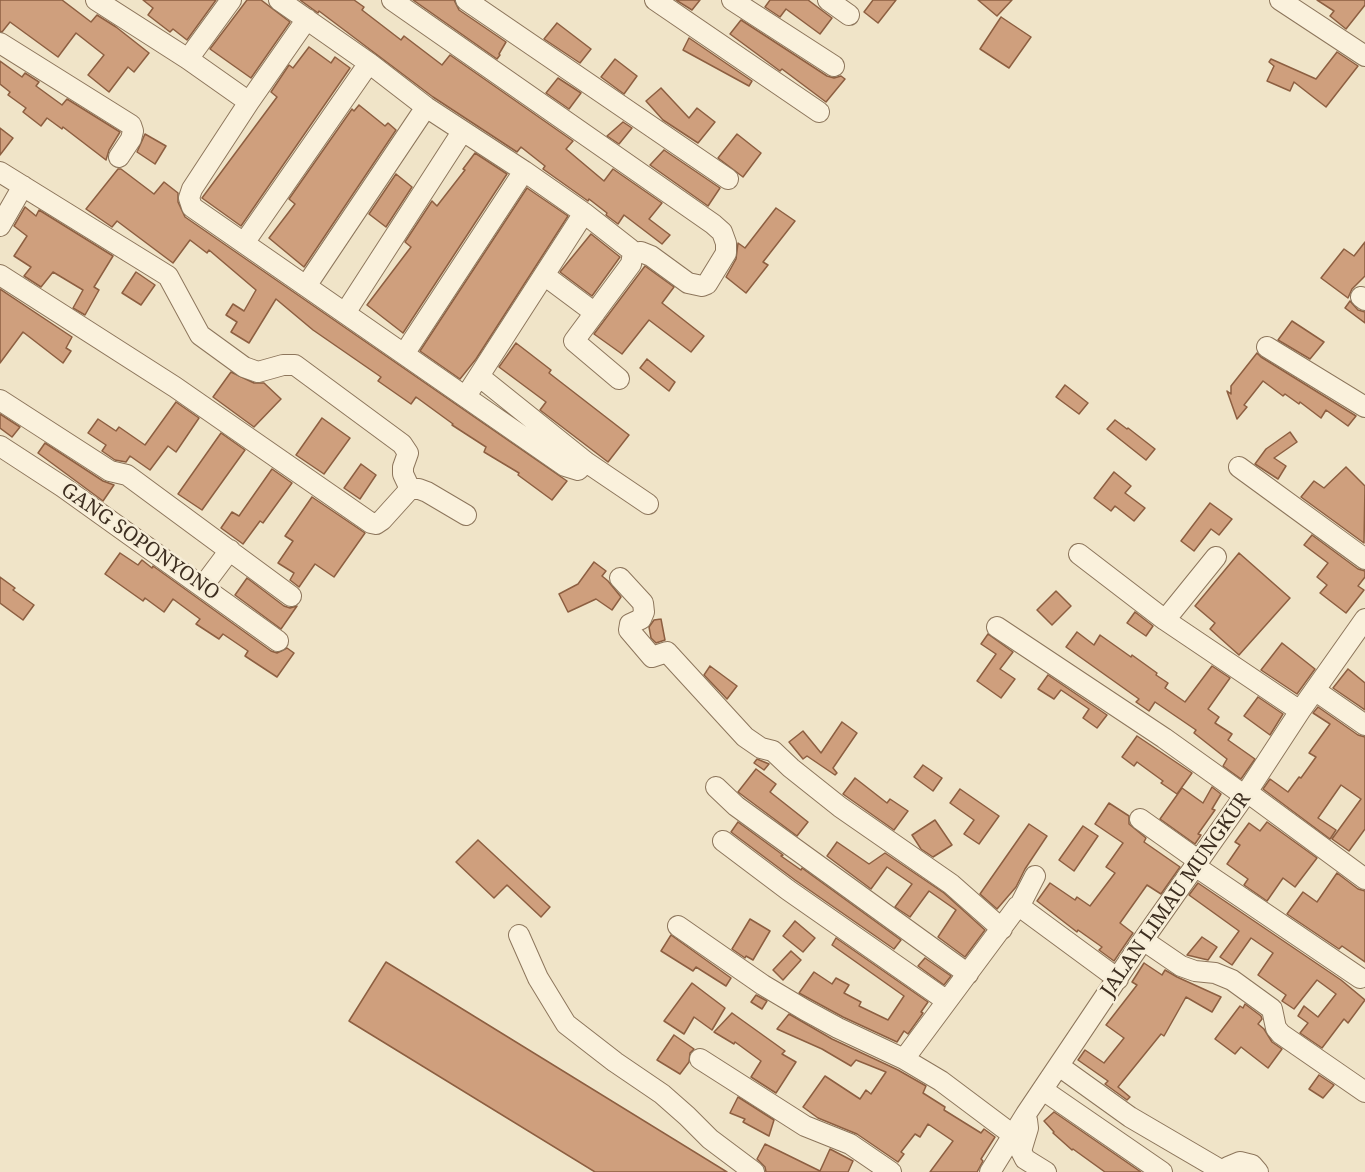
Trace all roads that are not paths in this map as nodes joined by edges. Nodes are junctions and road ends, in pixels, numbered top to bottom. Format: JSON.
{"nodes":[{"id":1,"x":96,"y":0,"type":"edge"},
{"id":2,"x":231,"y":0,"type":"edge"},
{"id":3,"x":279,"y":0,"type":"edge"},
{"id":4,"x":392,"y":0,"type":"edge"},
{"id":5,"x":466,"y":0,"type":"edge"},
{"id":6,"x":655,"y":0,"type":"edge"},
{"id":7,"x":732,"y":0,"type":"edge"},
{"id":8,"x":828,"y":0,"type":"edge"},
{"id":9,"x":1280,"y":0,"type":"edge"},
{"id":10,"x":849,"y":15,"type":"dead end"},
{"id":11,"x":307,"y":19,"type":"junction"},
{"id":12,"x":0,"y":44,"type":"edge"},
{"id":13,"x":1365,"y":56,"type":"edge"},
{"id":14,"x":188,"y":58,"type":"junction"},
{"id":15,"x":369,"y":63,"type":"junction"},
{"id":16,"x":834,"y":66,"type":"dead end"},
{"id":17,"x":249,"y":102,"type":"junction"},
{"id":18,"x":426,"y":107,"type":"junction"},
{"id":19,"x":819,"y":112,"type":"dead end"},
{"id":20,"x":462,"y":132,"type":"junction"},
{"id":21,"x":119,"y":157,"type":"dead end"},
{"id":22,"x":524,"y":171,"type":"junction"},
{"id":23,"x":0,"y":172,"type":"edge"},
{"id":24,"x":728,"y":179,"type":"dead end"},
{"id":25,"x":23,"y":186,"type":"junction"},
{"id":26,"x":584,"y":213,"type":"junction"},
{"id":27,"x":0,"y":226,"type":"edge"},
{"id":28,"x":244,"y":243,"type":"junction"},
{"id":29,"x":633,"y":253,"type":"junction"},
{"id":30,"x":0,"y":275,"type":"edge"},
{"id":31,"x":544,"y":275,"type":"junction"},
{"id":32,"x":306,"y":286,"type":"junction"},
{"id":33,"x":345,"y":314,"type":"junction"},
{"id":34,"x":595,"y":314,"type":"junction"},
{"id":35,"x":1267,"y":347,"type":"dead end"},
{"id":36,"x":404,"y":354,"type":"junction"},
{"id":37,"x":480,"y":377,"type":"junction"},
{"id":38,"x":619,"y":379,"type":"dead end"},
{"id":39,"x":466,"y":396,"type":"junction"},
{"id":40,"x":0,"y":400,"type":"edge"},
{"id":41,"x":1365,"y":407,"type":"edge"},
{"id":42,"x":0,"y":446,"type":"edge"},
{"id":43,"x":586,"y":462,"type":"junction"},
{"id":44,"x":1239,"y":467,"type":"dead end"},
{"id":45,"x":410,"y":489,"type":"junction"},
{"id":46,"x":648,"y":504,"type":"dead end"},
{"id":47,"x":466,"y":515,"type":"dead end"},
{"id":48,"x":230,"y":550,"type":"junction"},
{"id":49,"x":1079,"y":554,"type":"dead end"},
{"id":50,"x":1216,"y":557,"type":"dead end"},
{"id":51,"x":1365,"y":559,"type":"edge"},
{"id":52,"x":620,"y":578,"type":"dead end"},
{"id":53,"x":203,"y":586,"type":"junction"},
{"id":54,"x":291,"y":596,"type":"dead end"},
{"id":55,"x":1365,"y":619,"type":"edge"},
{"id":56,"x":1165,"y":620,"type":"junction"},
{"id":57,"x":997,"y":627,"type":"dead end"},
{"id":58,"x":278,"y":641,"type":"dead end"},
{"id":59,"x":1316,"y":691,"type":"junction"},
{"id":60,"x":1300,"y":711,"type":"junction"},
{"id":61,"x":1365,"y":724,"type":"edge"},
{"id":62,"x":716,"y":787,"type":"dead end"},
{"id":63,"x":1246,"y":794,"type":"junction"},
{"id":64,"x":1140,"y":819,"type":"dead end"},
{"id":65,"x":723,"y":841,"type":"dead end"},
{"id":66,"x":1197,"y":864,"type":"junction"},
{"id":67,"x":1035,"y":876,"type":"dead end"},
{"id":68,"x":1365,"y":879,"type":"edge"},
{"id":69,"x":1019,"y":907,"type":"junction"},
{"id":70,"x":678,"y":926,"type":"dead end"},
{"id":71,"x":1002,"y":929,"type":"junction"},
{"id":72,"x":519,"y":935,"type":"dead end"},
{"id":73,"x":1143,"y":940,"type":"junction"},
{"id":74,"x":968,"y":974,"type":"junction"},
{"id":75,"x":1118,"y":978,"type":"junction"},
{"id":76,"x":1360,"y":978,"type":"dead end"},
{"id":77,"x":947,"y":1001,"type":"junction"},
{"id":78,"x":700,"y":1059,"type":"dead end"},
{"id":79,"x":904,"y":1059,"type":"junction"},
{"id":80,"x":1059,"y":1066,"type":"junction"},
{"id":81,"x":1043,"y":1090,"type":"junction"},
{"id":82,"x":1365,"y":1092,"type":"edge"},
{"id":83,"x":1026,"y":1114,"type":"junction"},
{"id":84,"x":1013,"y":1135,"type":"junction"},
{"id":85,"x":754,"y":1172,"type":"edge"},
{"id":86,"x":891,"y":1172,"type":"edge"},
{"id":87,"x":990,"y":1172,"type":"edge"},
{"id":88,"x":1046,"y":1172,"type":"edge"},
{"id":89,"x":1162,"y":1172,"type":"edge"},
{"id":90,"x":1224,"y":1172,"type":"edge"},
{"id":91,"x":1258,"y":1172,"type":"edge"}],
"edges":[{"from":1,"to":14,"type":"street"},
{"from":2,"to":14,"type":"street"},
{"from":3,"to":11,"type":"street"},
{"from":4,"to":29,"type":"street"},
{"from":5,"to":24,"type":"street"},
{"from":6,"to":19,"type":"street"},
{"from":7,"to":16,"type":"street"},
{"from":8,"to":10,"type":"street"},
{"from":9,"to":13,"type":"street"},
{"from":11,"to":15,"type":"street"},
{"from":11,"to":17,"type":"street"},
{"from":12,"to":21,"type":"street"},
{"from":14,"to":17,"type":"street"},
{"from":15,"to":18,"type":"street"},
{"from":15,"to":28,"type":"street"},
{"from":17,"to":28,"type":"street"},
{"from":18,"to":20,"type":"street"},
{"from":18,"to":32,"type":"street"},
{"from":20,"to":22,"type":"street"},
{"from":20,"to":33,"type":"street"},
{"from":22,"to":26,"type":"street"},
{"from":22,"to":36,"type":"street"},
{"from":23,"to":25,"type":"street"},
{"from":25,"to":27,"type":"street"},
{"from":25,"to":45,"type":"street"},
{"from":26,"to":29,"type":"street"},
{"from":26,"to":31,"type":"street"},
{"from":28,"to":32,"type":"street"},
{"from":29,"to":34,"type":"street"},
{"from":30,"to":45,"type":"street"},
{"from":31,"to":34,"type":"street"},
{"from":31,"to":37,"type":"street"},
{"from":32,"to":33,"type":"street"},
{"from":33,"to":36,"type":"street"},
{"from":34,"to":38,"type":"street"},
{"from":35,"to":41,"type":"street"},
{"from":36,"to":39,"type":"street"},
{"from":37,"to":39,"type":"street"},
{"from":37,"to":43,"type":"street"},
{"from":39,"to":43,"type":"street"},
{"from":40,"to":48,"type":"street"},
{"from":42,"to":53,"type":"street","name":"GANG SOPONYONO"},
{"from":43,"to":46,"type":"street"},
{"from":44,"to":51,"type":"street"},
{"from":45,"to":47,"type":"street"},
{"from":48,"to":53,"type":"street"},
{"from":48,"to":54,"type":"street"},
{"from":49,"to":56,"type":"street"},
{"from":50,"to":56,"type":"street"},
{"from":52,"to":71,"type":"street"},
{"from":53,"to":58,"type":"street","name":"GANG SOPONYONO"},
{"from":55,"to":59,"type":"street","name":"JALAN LIMAU MUNGKUR"},
{"from":56,"to":60,"type":"street"},
{"from":57,"to":63,"type":"street"},
{"from":59,"to":60,"type":"street","name":"JALAN LIMAU MUNGKUR"},
{"from":59,"to":61,"type":"street"},
{"from":60,"to":63,"type":"street","name":"JALAN LIMAU MUNGKUR"},
{"from":62,"to":74,"type":"street"},
{"from":63,"to":66,"type":"street","name":"JALAN LIMAU MUNGKUR"},
{"from":63,"to":68,"type":"street"},
{"from":64,"to":66,"type":"street"},
{"from":65,"to":77,"type":"street"},
{"from":66,"to":73,"type":"street","name":"JALAN LIMAU MUNGKUR"},
{"from":66,"to":76,"type":"street"},
{"from":67,"to":69,"type":"street"},
{"from":69,"to":71,"type":"street"},
{"from":69,"to":75,"type":"street"},
{"from":70,"to":79,"type":"street"},
{"from":71,"to":74,"type":"street"},
{"from":72,"to":85,"type":"street"},
{"from":73,"to":75,"type":"street","name":"JALAN LIMAU MUNGKUR"},
{"from":73,"to":82,"type":"street"},
{"from":74,"to":77,"type":"street"},
{"from":75,"to":80,"type":"street","name":"JALAN LIMAU MUNGKUR"},
{"from":77,"to":79,"type":"street"},
{"from":78,"to":86,"type":"street"},
{"from":79,"to":84,"type":"street"},
{"from":80,"to":81,"type":"street","name":"JALAN LIMAU MUNGKUR"},
{"from":80,"to":90,"type":"street"},
{"from":81,"to":83,"type":"street","name":"JALAN LIMAU MUNGKUR"},
{"from":81,"to":89,"type":"street"},
{"from":83,"to":84,"type":"street","name":"JALAN LIMAU MUNGKUR"},
{"from":83,"to":88,"type":"street"},
{"from":84,"to":87,"type":"street","name":"JALAN LIMAU MUNGKUR"},
{"from":90,"to":91,"type":"street"}]}
